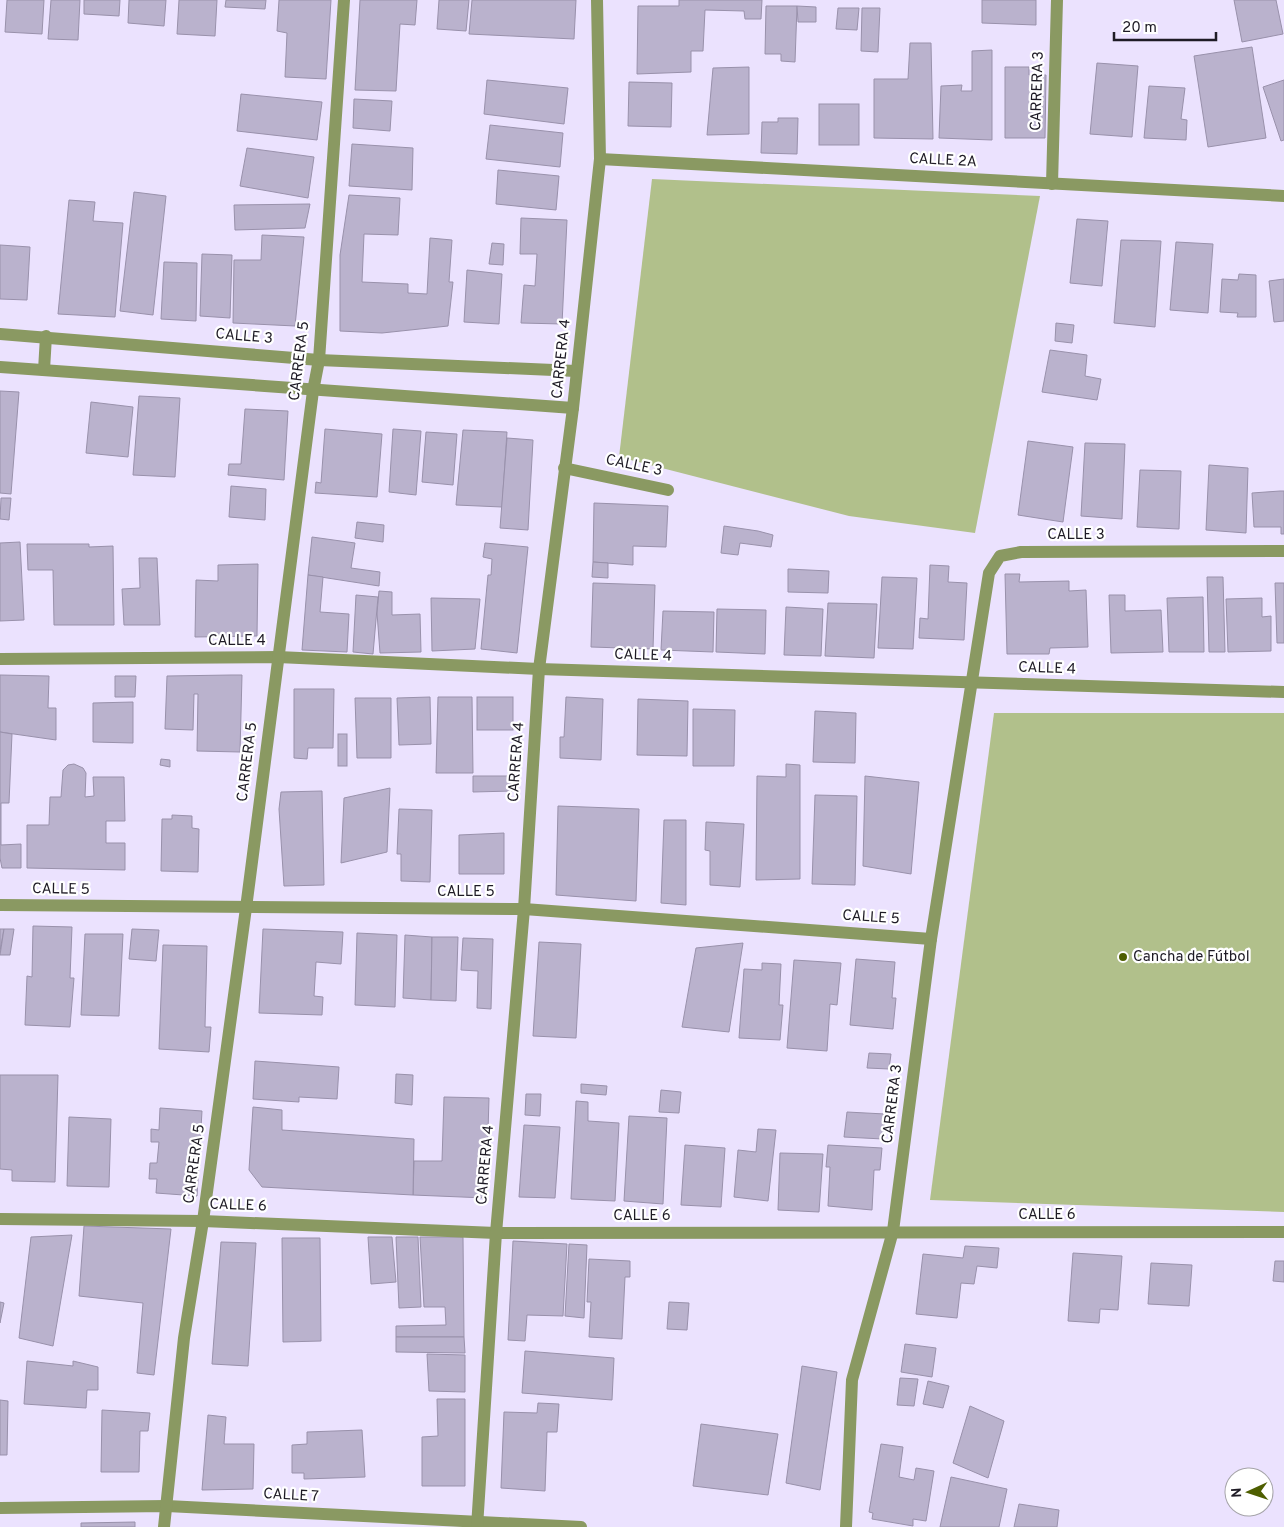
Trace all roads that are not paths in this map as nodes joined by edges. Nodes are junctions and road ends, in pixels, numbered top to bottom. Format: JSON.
{"nodes":[{"id":1,"x":344,"y":0,"type":"edge"},
{"id":2,"x":598,"y":0,"type":"edge"},
{"id":3,"x":1057,"y":0,"type":"edge"},
{"id":4,"x":600,"y":159,"type":"junction"},
{"id":5,"x":1052,"y":184,"type":"junction"},
{"id":6,"x":1284,"y":196,"type":"edge"},
{"id":7,"x":0,"y":334,"type":"edge"},
{"id":8,"x":46,"y":336,"type":"junction"},
{"id":9,"x":319,"y":360,"type":"junction"},
{"id":10,"x":0,"y":367,"type":"edge"},
{"id":11,"x":44,"y":370,"type":"junction"},
{"id":12,"x":576,"y":371,"type":"junction"},
{"id":13,"x":313,"y":391,"type":"junction"},
{"id":14,"x":573,"y":408,"type":"junction"},
{"id":15,"x":564,"y":468,"type":"junction"},
{"id":16,"x":668,"y":490,"type":"dead end"},
{"id":17,"x":1284,"y":551,"type":"edge"},
{"id":18,"x":278,"y":657,"type":"junction"},
{"id":19,"x":0,"y":659,"type":"edge"},
{"id":20,"x":539,"y":669,"type":"junction"},
{"id":21,"x":971,"y":683,"type":"junction"},
{"id":22,"x":1284,"y":692,"type":"edge"},
{"id":23,"x":0,"y":905,"type":"edge"},
{"id":24,"x":246,"y":908,"type":"junction"},
{"id":25,"x":524,"y":909,"type":"junction"},
{"id":26,"x":931,"y":939,"type":"junction"},
{"id":27,"x":0,"y":1219,"type":"edge"},
{"id":28,"x":203,"y":1221,"type":"junction"},
{"id":29,"x":893,"y":1230,"type":"junction"},
{"id":30,"x":1284,"y":1232,"type":"edge"},
{"id":31,"x":496,"y":1233,"type":"junction"},
{"id":32,"x":167,"y":1506,"type":"junction"},
{"id":33,"x":0,"y":1508,"type":"edge"},
{"id":34,"x":477,"y":1524,"type":"edge"},
{"id":35,"x":164,"y":1527,"type":"edge"},
{"id":36,"x":581,"y":1527,"type":"edge"},
{"id":37,"x":846,"y":1527,"type":"edge"}],
"edges":[{"from":1,"to":9,"type":"street","name":"CARRERA 5"},
{"from":2,"to":4,"type":"street","name":"CARRERA 4"},
{"from":3,"to":5,"type":"street","name":"CARRERA 3"},
{"from":4,"to":5,"type":"street","name":"CALLE 2A"},
{"from":4,"to":12,"type":"street","name":"CARRERA 4"},
{"from":5,"to":6,"type":"street","name":"CALLE 2A"},
{"from":7,"to":8,"type":"street","name":"CALLE 3"},
{"from":8,"to":9,"type":"street","name":"CALLE 3"},
{"from":8,"to":11,"type":"street"},
{"from":9,"to":12,"type":"street","name":"CALLE 3"},
{"from":9,"to":13,"type":"street","name":"CARRERA 5"},
{"from":10,"to":11,"type":"street"},
{"from":11,"to":13,"type":"street"},
{"from":12,"to":14,"type":"street","name":"CARRERA 4"},
{"from":13,"to":14,"type":"street"},
{"from":13,"to":18,"type":"street","name":"CARRERA 5"},
{"from":14,"to":15,"type":"street","name":"CARRERA 4"},
{"from":15,"to":16,"type":"street","name":"CALLE 3"},
{"from":15,"to":20,"type":"street","name":"CARRERA 4"},
{"from":17,"to":21,"type":"street","name":"CALLE 3"},
{"from":18,"to":19,"type":"street","name":"CALLE 4"},
{"from":18,"to":20,"type":"street","name":"CALLE 4"},
{"from":18,"to":24,"type":"street","name":"CARRERA 5"},
{"from":20,"to":21,"type":"street","name":"CALLE 4"},
{"from":20,"to":25,"type":"street","name":"CARRERA 4"},
{"from":21,"to":22,"type":"street","name":"CALLE 4"},
{"from":21,"to":26,"type":"street","name":"CARRERA 3"},
{"from":23,"to":24,"type":"street","name":"CALLE 5"},
{"from":24,"to":25,"type":"street","name":"CALLE 5"},
{"from":24,"to":28,"type":"street","name":"CARRERA 5"},
{"from":25,"to":26,"type":"street","name":"CALLE 5"},
{"from":25,"to":31,"type":"street","name":"CARRERA 4"},
{"from":26,"to":29,"type":"street","name":"CARRERA 3"},
{"from":27,"to":28,"type":"street","name":"CALLE 6"},
{"from":28,"to":31,"type":"street","name":"CALLE 6"},
{"from":28,"to":32,"type":"street","name":"CARRERA 5"},
{"from":29,"to":30,"type":"street","name":"CALLE 6"},
{"from":29,"to":31,"type":"street","name":"CALLE 6"},
{"from":29,"to":37,"type":"street","name":"CARRERA 3"},
{"from":31,"to":34,"type":"street","name":"CARRERA 4"},
{"from":32,"to":33,"type":"street","name":"CALLE 7"},
{"from":32,"to":34,"type":"street","name":"CALLE 7"},
{"from":32,"to":35,"type":"street","name":"CARRERA 5"},
{"from":34,"to":36,"type":"street","name":"CALLE 7"}]}
